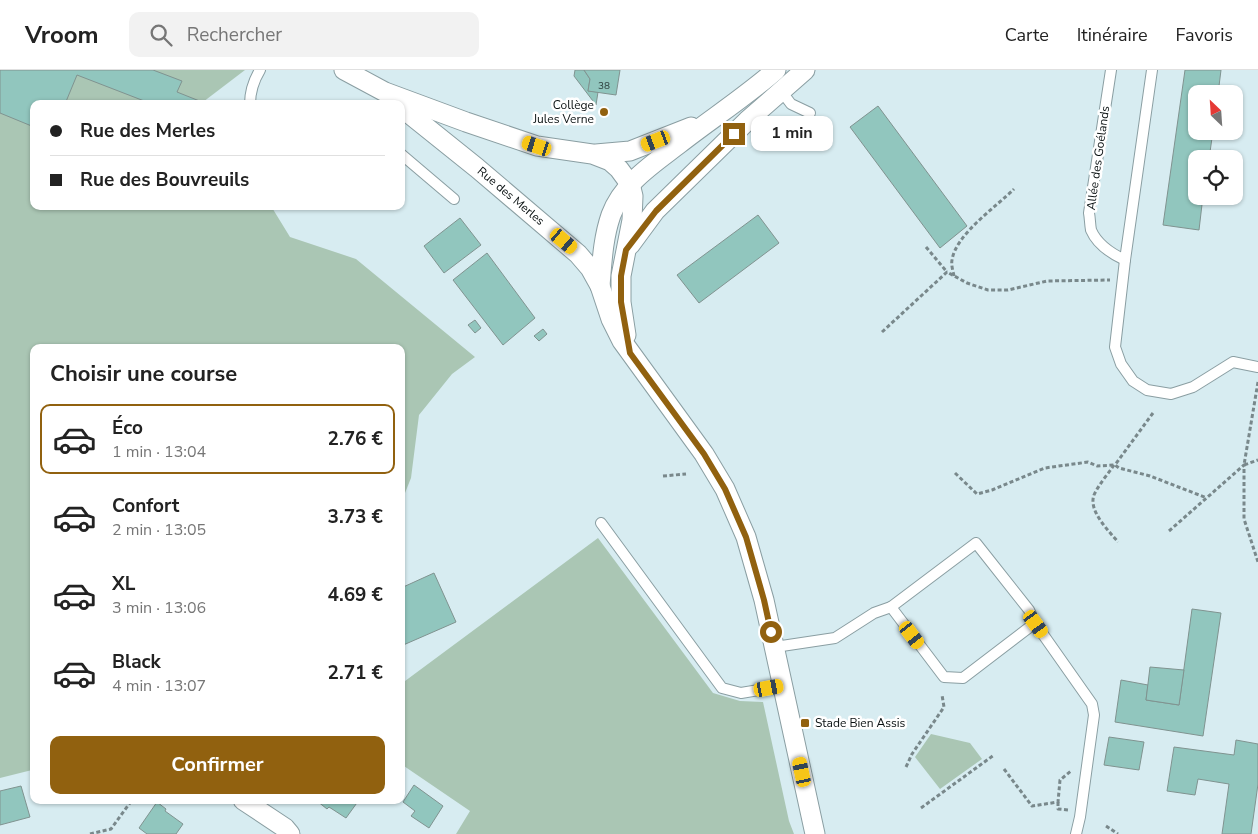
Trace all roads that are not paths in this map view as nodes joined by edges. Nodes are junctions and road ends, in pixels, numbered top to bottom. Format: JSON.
{"nodes":[{"id":1,"x":260,"y":70,"type":"edge"},
{"id":2,"x":344,"y":70,"type":"edge"},
{"id":3,"x":805,"y":70,"type":"edge"},
{"id":4,"x":1111,"y":70,"type":"edge"},
{"id":5,"x":1152,"y":70,"type":"edge"},
{"id":6,"x":773,"y":73,"type":"edge"},
{"id":7,"x":782,"y":91,"type":"junction"},
{"id":8,"x":391,"y":98,"type":"edge"},
{"id":9,"x":250,"y":100,"type":"edge"},
{"id":10,"x":405,"y":103,"type":"edge"},
{"id":11,"x":405,"y":110,"type":"edge"},
{"id":12,"x":810,"y":113,"type":"dead end"},
{"id":13,"x":717,"y":115,"type":"junction"},
{"id":14,"x":592,"y":154,"type":"junction"},
{"id":15,"x":405,"y":157,"type":"edge"},
{"id":16,"x":630,"y":184,"type":"junction"},
{"id":17,"x":454,"y":199,"type":"dead end"},
{"id":18,"x":603,"y":246,"type":"junction"},
{"id":19,"x":626,"y":250,"type":"junction"},
{"id":20,"x":578,"y":254,"type":"junction"},
{"id":21,"x":1125,"y":260,"type":"junction"},
{"id":22,"x":600,"y":286,"type":"junction"},
{"id":23,"x":630,"y":353,"type":"junction"},
{"id":24,"x":1258,"y":367,"type":"edge"},
{"id":25,"x":601,"y":523,"type":"dead end"},
{"id":26,"x":891,"y":607,"type":"junction"},
{"id":27,"x":1036,"y":624,"type":"junction"},
{"id":28,"x":775,"y":647,"type":"junction"},
{"id":29,"x":783,"y":686,"type":"junction"},
{"id":30,"x":249,"y":804,"type":"edge"},
{"id":31,"x":290,"y":834,"type":"edge"},
{"id":32,"x":815,"y":834,"type":"edge"},
{"id":33,"x":1076,"y":834,"type":"edge"}],
"edges":[{"from":1,"to":9,"type":"lane"},
{"from":2,"to":8,"type":"street"},
{"from":3,"to":7,"type":"street"},
{"from":4,"to":21,"type":"lane","name":"Allée des Goélands"},
{"from":5,"to":21,"type":"lane"},
{"from":6,"to":7,"type":"lane"},
{"from":6,"to":13,"type":"street"},
{"from":7,"to":12,"type":"lane"},
{"from":7,"to":19,"type":"street"},
{"from":10,"to":14,"type":"street"},
{"from":11,"to":20,"type":"street","name":"Rue des Merles"},
{"from":13,"to":14,"type":"street"},
{"from":13,"to":16,"type":"street"},
{"from":14,"to":16,"type":"street"},
{"from":15,"to":17,"type":"lane"},
{"from":16,"to":18,"type":"street"},
{"from":16,"to":19,"type":"street","name":"Rue des Merles"},
{"from":18,"to":19,"type":"street"},
{"from":18,"to":20,"type":"street"},
{"from":18,"to":22,"type":"street"},
{"from":19,"to":23,"type":"street","name":"Rue des Merles"},
{"from":20,"to":22,"type":"street","name":"Rue des Merles"},
{"from":21,"to":24,"type":"lane"},
{"from":22,"to":23,"type":"street","name":"Rue des Merles"},
{"from":23,"to":28,"type":"street","name":"Rue des Merles"},
{"from":25,"to":29,"type":"lane"},
{"from":26,"to":27,"type":"lane"},
{"from":26,"to":27,"type":"lane"},
{"from":26,"to":28,"type":"lane"},
{"from":27,"to":33,"type":"lane"},
{"from":28,"to":29,"type":"street","name":"Rue des Merles"},
{"from":29,"to":32,"type":"street","name":"Rue des Merles"},
{"from":30,"to":31,"type":"street"}]}
